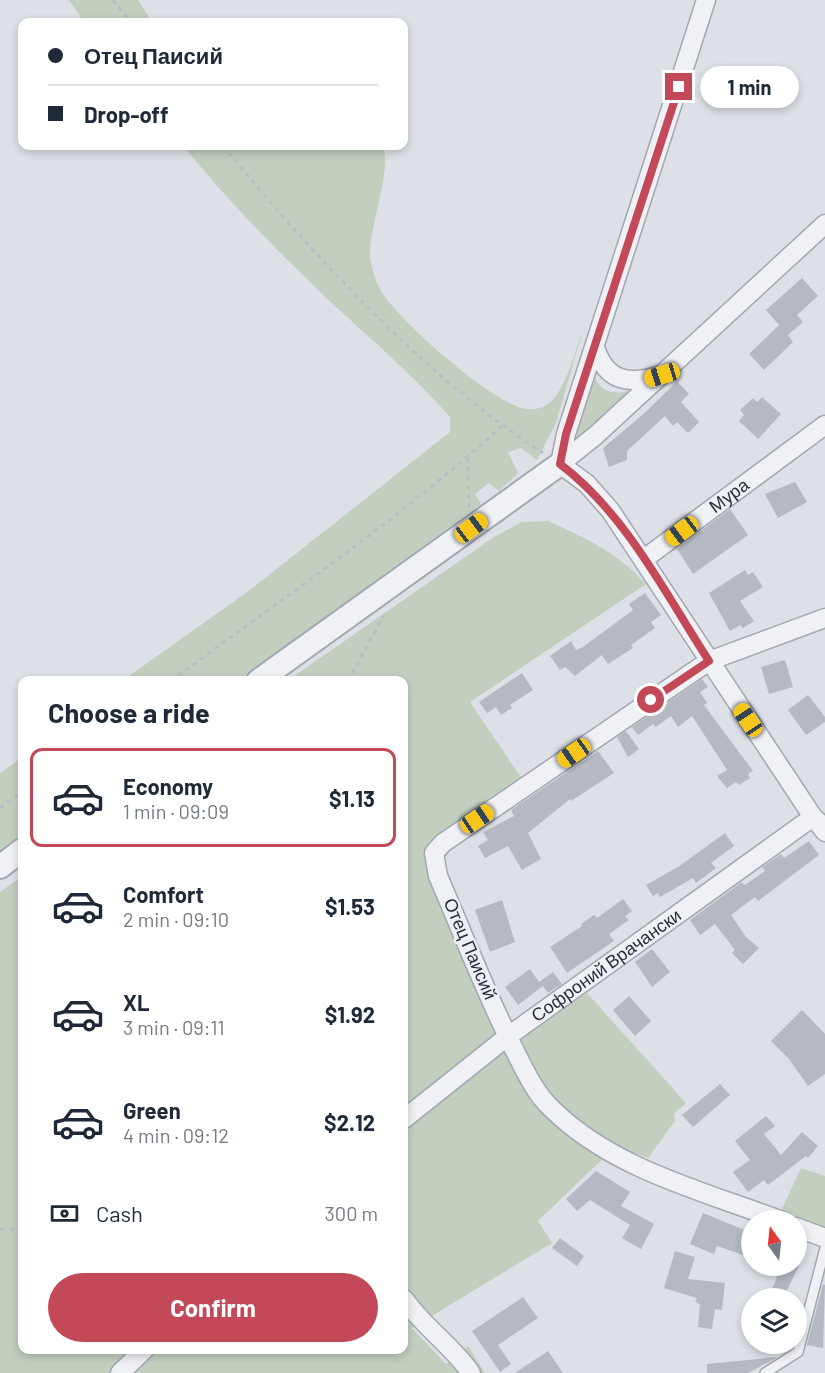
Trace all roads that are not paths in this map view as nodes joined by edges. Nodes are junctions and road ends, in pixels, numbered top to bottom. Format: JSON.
{"nodes":[{"id":1,"x":706,"y":0,"type":"edge"},
{"id":2,"x":825,"y":224,"type":"edge"},
{"id":3,"x":595,"y":348,"type":"junction"},
{"id":4,"x":662,"y":375,"type":"junction"},
{"id":5,"x":820,"y":428,"type":"edge"},
{"id":6,"x":560,"y":464,"type":"junction"},
{"id":7,"x":644,"y":559,"type":"junction"},
{"id":8,"x":825,"y":618,"type":"edge"},
{"id":9,"x":709,"y":661,"type":"junction"},
{"id":10,"x":265,"y":676,"type":"edge"},
{"id":11,"x":819,"y":822,"type":"edge"},
{"id":12,"x":825,"y":832,"type":"edge"},
{"id":13,"x":18,"y":853,"type":"edge"},
{"id":14,"x":0,"y":867,"type":"edge"},
{"id":15,"x":507,"y":1037,"type":"junction"},
{"id":16,"x":408,"y":1116,"type":"edge"},
{"id":17,"x":753,"y":1210,"type":"edge"},
{"id":18,"x":807,"y":1231,"type":"edge"},
{"id":19,"x":825,"y":1238,"type":"edge"},
{"id":20,"x":825,"y":1248,"type":"edge"},
{"id":21,"x":408,"y":1304,"type":"edge"},
{"id":22,"x":140,"y":1354,"type":"edge"},
{"id":23,"x":120,"y":1373,"type":"edge"},
{"id":24,"x":471,"y":1373,"type":"edge"},
{"id":25,"x":765,"y":1373,"type":"edge"}],
"edges":[{"from":1,"to":3,"type":"street"},
{"from":2,"to":4,"type":"street"},
{"from":3,"to":4,"type":"street"},
{"from":3,"to":6,"type":"street"},
{"from":4,"to":6,"type":"street"},
{"from":5,"to":7,"type":"street","name":"Мура"},
{"from":6,"to":7,"type":"street"},
{"from":6,"to":10,"type":"street"},
{"from":7,"to":9,"type":"street"},
{"from":8,"to":9,"type":"street"},
{"from":9,"to":11,"type":"street"},
{"from":9,"to":15,"type":"street","name":"Отец Паисий"},
{"from":11,"to":12,"type":"street"},
{"from":11,"to":15,"type":"street","name":"Софроний Врачански"},
{"from":13,"to":14,"type":"street"},
{"from":15,"to":16,"type":"street","name":"Софроний Врачански"},
{"from":15,"to":17,"type":"street","name":"Отец Паисий"},
{"from":18,"to":19,"type":"street"},
{"from":20,"to":25,"type":"lane"},
{"from":21,"to":24,"type":"street"},
{"from":22,"to":23,"type":"street"}]}
